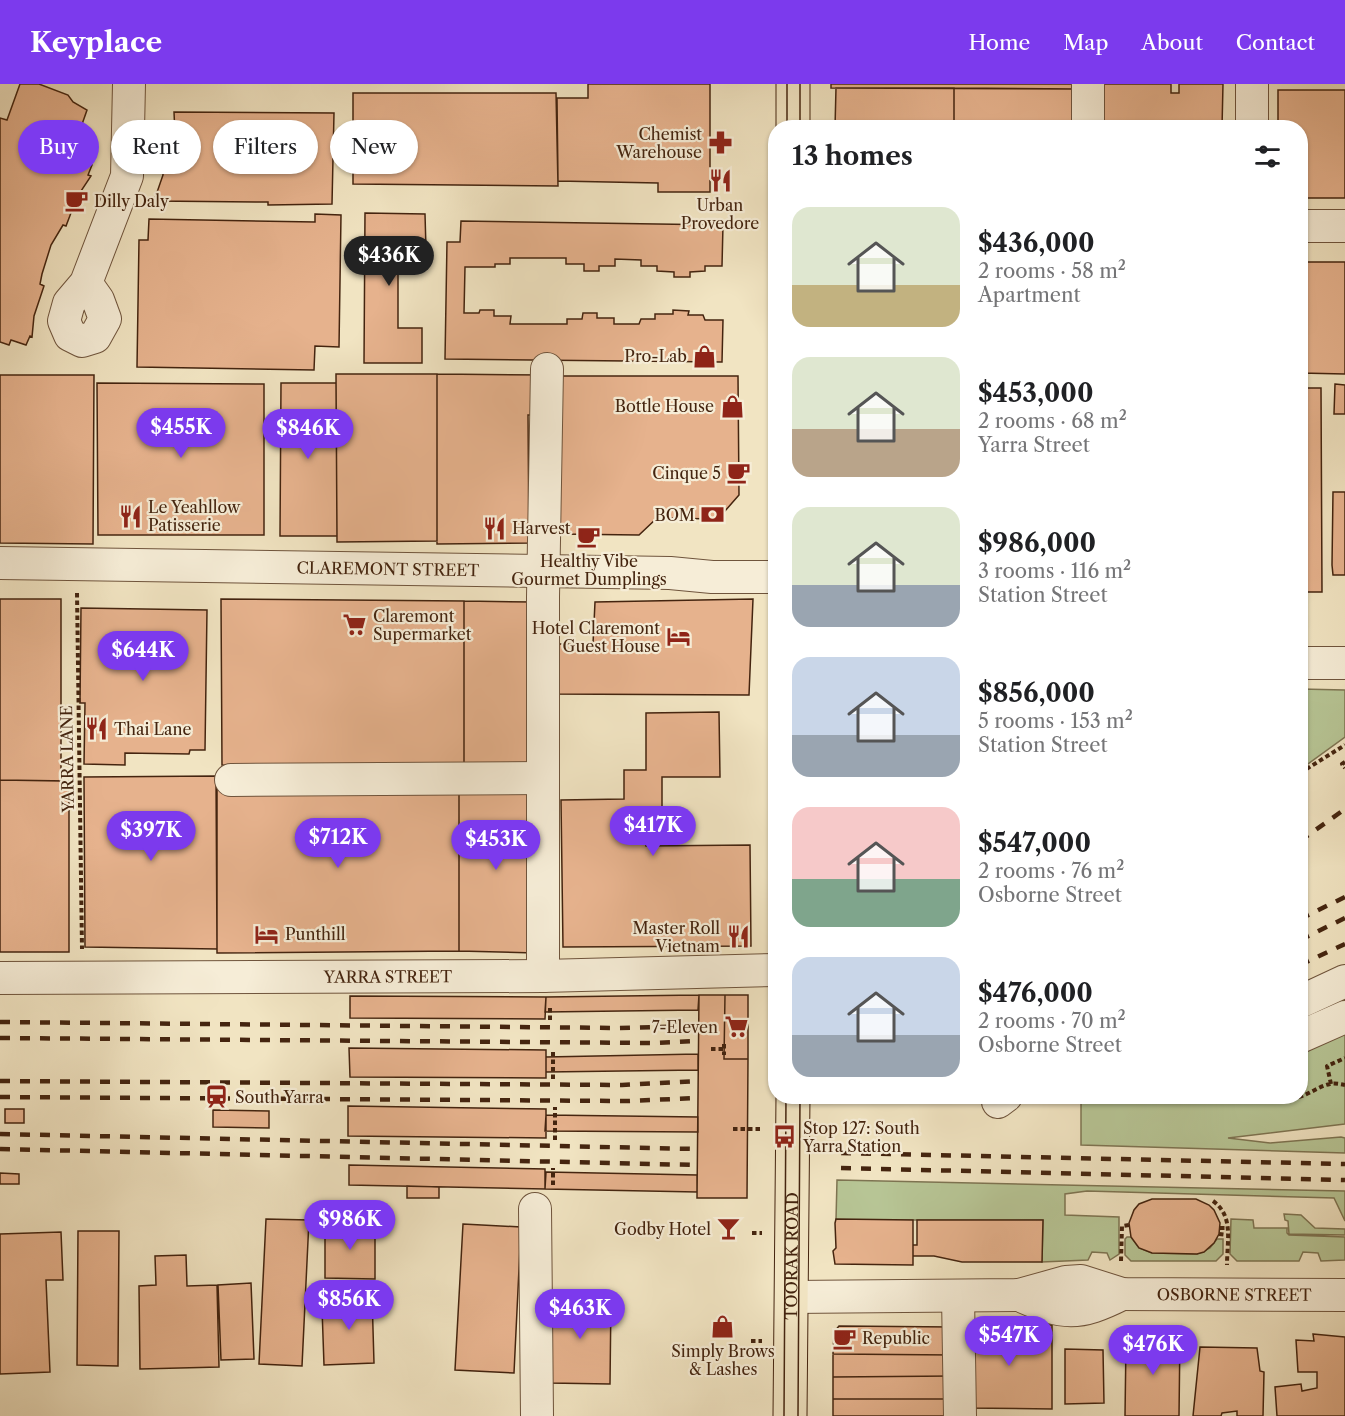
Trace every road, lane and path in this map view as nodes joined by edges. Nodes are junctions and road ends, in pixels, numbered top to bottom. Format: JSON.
{"nodes":[{"id":1,"x":129,"y":84,"type":"edge"},
{"id":2,"x":793,"y":84,"type":"edge"},
{"id":3,"x":1088,"y":84,"type":"edge"},
{"id":4,"x":1252,"y":84,"type":"edge"},
{"id":5,"x":793,"y":120,"type":"edge"},
{"id":6,"x":1088,"y":120,"type":"edge"},
{"id":7,"x":1252,"y":120,"type":"edge"},
{"id":8,"x":1308,"y":226,"type":"edge"},
{"id":9,"x":1345,"y":226,"type":"edge"},
{"id":10,"x":86,"y":283,"type":"dead end"},
{"id":11,"x":547,"y":369,"type":"dead end"},
{"id":12,"x":0,"y":563,"type":"edge"},
{"id":13,"x":76,"y":563,"type":"junction"},
{"id":14,"x":544,"y":572,"type":"junction"},
{"id":15,"x":768,"y":577,"type":"edge"},
{"id":16,"x":1308,"y":663,"type":"edge"},
{"id":17,"x":1345,"y":663,"type":"edge"},
{"id":18,"x":1345,"y":745,"type":"edge"},
{"id":19,"x":1345,"y":762,"type":"edge"},
{"id":20,"x":1308,"y":768,"type":"edge"},
{"id":21,"x":1345,"y":769,"type":"edge"},
{"id":22,"x":543,"y":778,"type":"junction"},
{"id":23,"x":231,"y":780,"type":"dead end"},
{"id":24,"x":82,"y":955,"type":"dead end"},
{"id":25,"x":768,"y":970,"type":"edge"},
{"id":26,"x":543,"y":976,"type":"junction"},
{"id":27,"x":0,"y":978,"type":"edge"},
{"id":28,"x":1345,"y":981,"type":"edge"},
{"id":29,"x":1308,"y":998,"type":"edge"},
{"id":30,"x":1345,"y":1017,"type":"edge"},
{"id":31,"x":1308,"y":1033,"type":"edge"},
{"id":32,"x":553,"y":1049,"type":"dead end"},
{"id":33,"x":711,"y":1049,"type":"dead end"},
{"id":34,"x":724,"y":1050,"type":"dead end"},
{"id":35,"x":1345,"y":1058,"type":"edge"},
{"id":36,"x":553,"y":1079,"type":"dead end"},
{"id":37,"x":1331,"y":1084,"type":"junction"},
{"id":38,"x":1345,"y":1085,"type":"edge"},
{"id":39,"x":1308,"y":1094,"type":"edge"},
{"id":40,"x":793,"y":1104,"type":"edge"},
{"id":41,"x":555,"y":1107,"type":"dead end"},
{"id":42,"x":733,"y":1129,"type":"dead end"},
{"id":43,"x":752,"y":1129,"type":"dead end"},
{"id":44,"x":555,"y":1140,"type":"dead end"},
{"id":45,"x":553,"y":1168,"type":"dead end"},
{"id":46,"x":544,"y":1201,"type":"joint"},
{"id":47,"x":1213,"y":1201,"type":"dead end"},
{"id":48,"x":1129,"y":1226,"type":"dead end"},
{"id":49,"x":1220,"y":1228,"type":"dead end"},
{"id":50,"x":1227,"y":1228,"type":"junction"},
{"id":51,"x":752,"y":1233,"type":"dead end"},
{"id":52,"x":764,"y":1233,"type":"dead end"},
{"id":53,"x":1219,"y":1234,"type":"dead end"},
{"id":54,"x":1227,"y":1234,"type":"junction"},
{"id":55,"x":1227,"y":1265,"type":"dead end"},
{"id":56,"x":1122,"y":1280,"type":"junction"},
{"id":57,"x":1345,"y":1294,"type":"edge"},
{"id":58,"x":958,"y":1296,"type":"junction"},
{"id":59,"x":791,"y":1297,"type":"junction"},
{"id":60,"x":537,"y":1416,"type":"edge"},
{"id":61,"x":790,"y":1416,"type":"edge"},
{"id":62,"x":960,"y":1416,"type":"edge"}],
"edges":[{"from":1,"to":10,"type":"street"},
{"from":2,"to":5,"type":"main road"},
{"from":3,"to":6,"type":"street"},
{"from":4,"to":7,"type":"street"},
{"from":8,"to":9,"type":"street"},
{"from":11,"to":14,"type":"street"},
{"from":12,"to":13,"type":"street","name":"CLAREMONT STREET"},
{"from":13,"to":14,"type":"street","name":"CLAREMONT STREET"},
{"from":13,"to":24,"type":"path","name":"YARRA LANE"},
{"from":14,"to":15,"type":"street","name":"CLAREMONT STREET"},
{"from":14,"to":22,"type":"street"},
{"from":16,"to":17,"type":"street"},
{"from":18,"to":20,"type":"path"},
{"from":19,"to":21,"type":"path"},
{"from":22,"to":23,"type":"street"},
{"from":22,"to":26,"type":"street"},
{"from":25,"to":26,"type":"street","name":"YARRA STREET"},
{"from":26,"to":27,"type":"street","name":"YARRA STREET"},
{"from":28,"to":29,"type":"street"},
{"from":30,"to":31,"type":"street"},
{"from":32,"to":36,"type":"path"},
{"from":33,"to":34,"type":"path"},
{"from":35,"to":37,"type":"path"},
{"from":37,"to":38,"type":"path"},
{"from":37,"to":39,"type":"path"},
{"from":40,"to":59,"type":"main road","name":"TOORAK ROAD"},
{"from":41,"to":44,"type":"path"},
{"from":42,"to":43,"type":"path"},
{"from":45,"to":46,"type":"path"},
{"from":46,"to":60,"type":"street"},
{"from":47,"to":50,"type":"path"},
{"from":48,"to":56,"type":"path"},
{"from":49,"to":50,"type":"path"},
{"from":50,"to":54,"type":"path"},
{"from":51,"to":52,"type":"path"},
{"from":53,"to":54,"type":"path"},
{"from":54,"to":55,"type":"path"},
{"from":56,"to":57,"type":"street","name":"OSBORNE STREET"},
{"from":56,"to":58,"type":"street","name":"OSBORNE STREET"},
{"from":58,"to":59,"type":"street","name":"OSBORNE STREET"},
{"from":58,"to":62,"type":"street"},
{"from":59,"to":61,"type":"main road","name":"TOORAK ROAD"}]}
